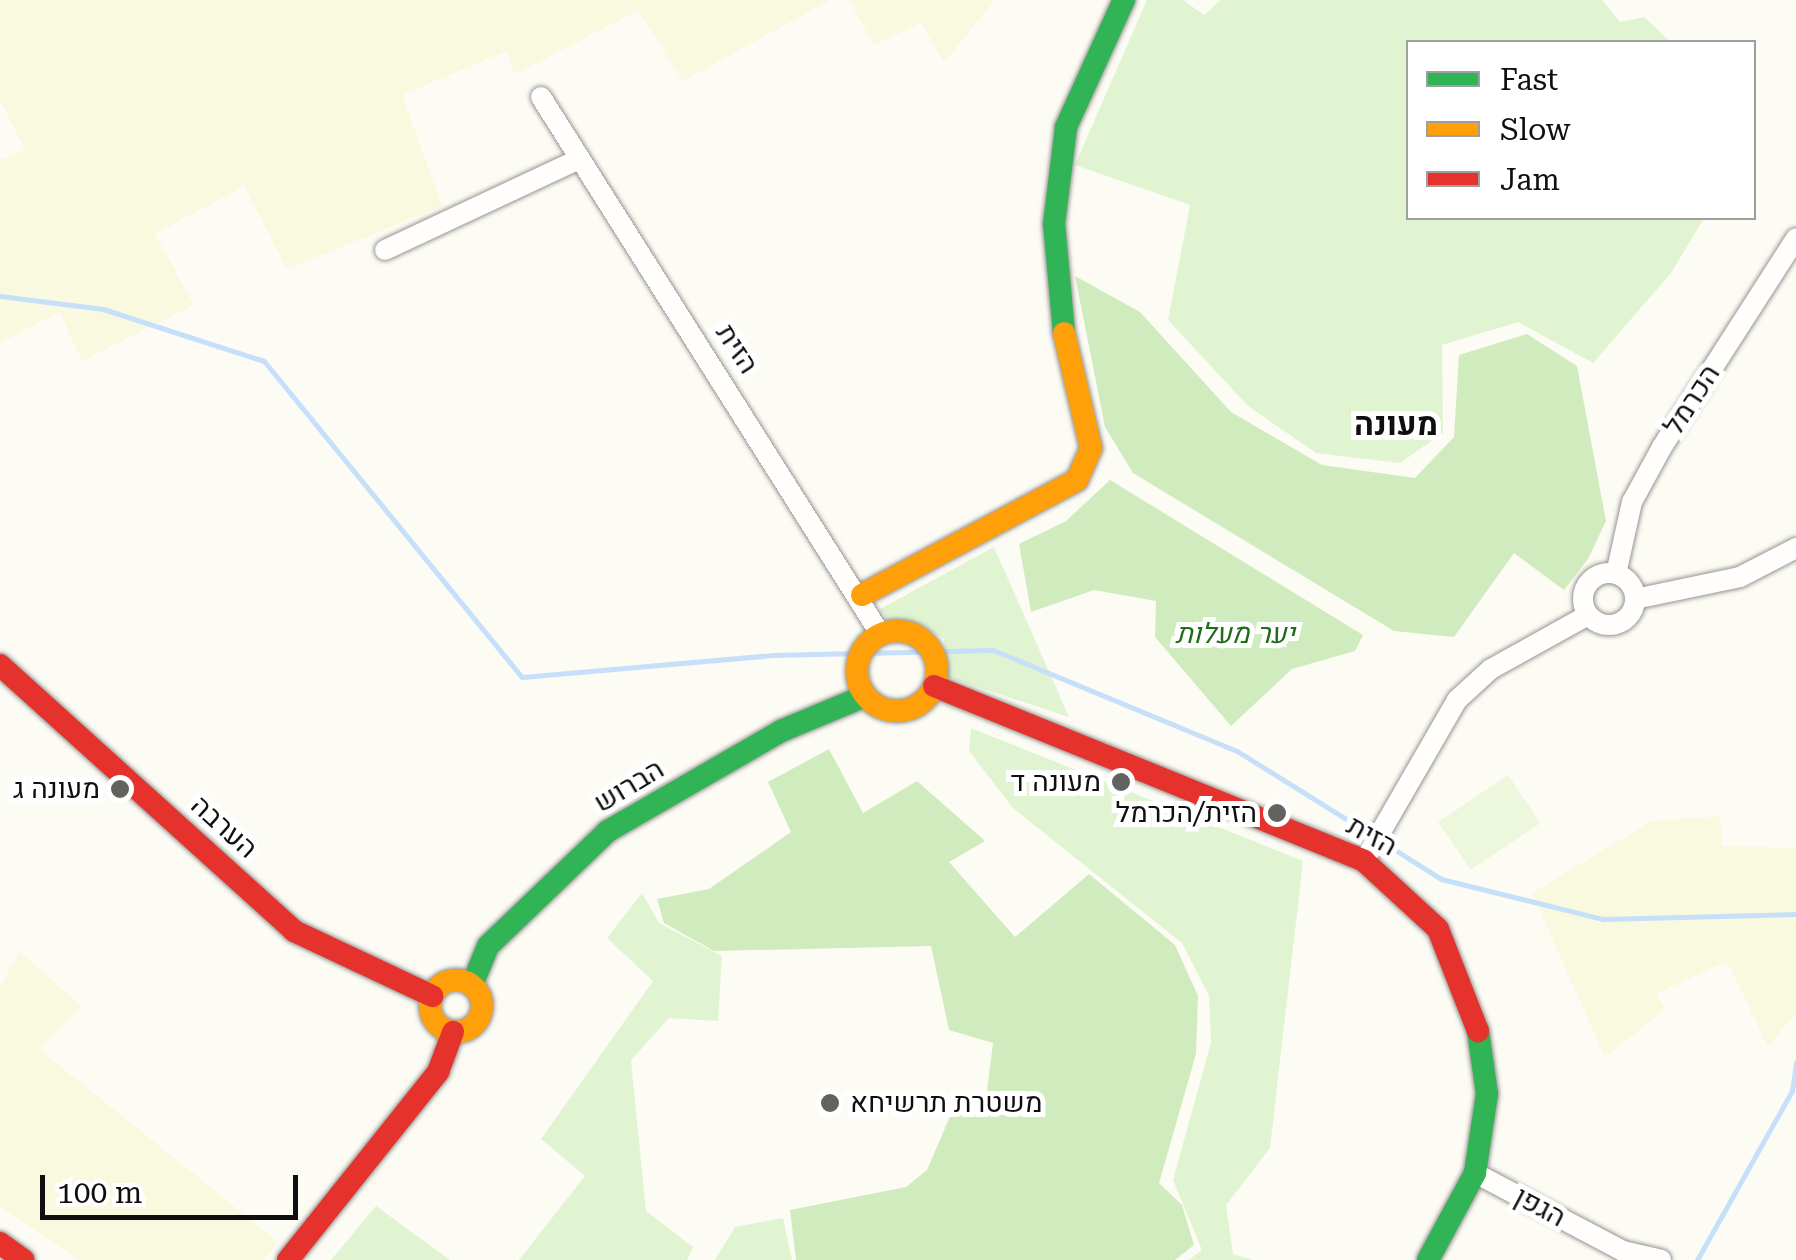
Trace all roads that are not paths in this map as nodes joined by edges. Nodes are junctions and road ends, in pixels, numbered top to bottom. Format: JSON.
{"nodes":[{"id":1,"x":1124,"y":0,"type":"edge"},
{"id":2,"x":541,"y":97,"type":"dead end"},
{"id":3,"x":579,"y":160,"type":"junction"},
{"id":4,"x":1796,"y":238,"type":"edge"},
{"id":5,"x":385,"y":250,"type":"dead end"},
{"id":6,"x":1796,"y":548,"type":"edge"},
{"id":7,"x":1616,"y":574,"type":"junction"},
{"id":8,"x":862,"y":595,"type":"junction"},
{"id":9,"x":1635,"y":598,"type":"junction"},
{"id":10,"x":1588,"y":615,"type":"junction"},
{"id":11,"x":881,"y":634,"type":"junction"},
{"id":12,"x":0,"y":664,"type":"edge"},
{"id":13,"x":934,"y":686,"type":"junction"},
{"id":14,"x":865,"y":696,"type":"junction"},
{"id":15,"x":1364,"y":861,"type":"junction"},
{"id":16,"x":472,"y":985,"type":"junction"},
{"id":17,"x":432,"y":996,"type":"junction"},
{"id":18,"x":454,"y":1032,"type":"junction"},
{"id":19,"x":1475,"y":1173,"type":"junction"},
{"id":20,"x":0,"y":1242,"type":"edge"},
{"id":21,"x":23,"y":1260,"type":"edge"},
{"id":22,"x":288,"y":1260,"type":"edge"},
{"id":23,"x":1428,"y":1260,"type":"edge"},
{"id":24,"x":1661,"y":1260,"type":"edge"}],
"edges":[{"from":1,"to":8,"type":"street"},
{"from":2,"to":3,"type":"street","name":"הזית"},
{"from":3,"to":5,"type":"street"},
{"from":3,"to":8,"type":"street","name":"הזית"},
{"from":4,"to":7,"type":"street","name":"הכרמל"},
{"from":6,"to":9,"type":"street"},
{"from":7,"to":9,"type":"street"},
{"from":7,"to":10,"type":"street"},
{"from":8,"to":11,"type":"street","name":"הזית"},
{"from":9,"to":10,"type":"street"},
{"from":10,"to":15,"type":"street"},
{"from":11,"to":13,"type":"street"},
{"from":11,"to":14,"type":"street"},
{"from":12,"to":17,"type":"street","name":"הערבה"},
{"from":13,"to":14,"type":"street"},
{"from":13,"to":15,"type":"street","name":"הזית"},
{"from":14,"to":16,"type":"street","name":"הברוש"},
{"from":15,"to":19,"type":"street","name":"הזית"},
{"from":16,"to":17,"type":"street"},
{"from":16,"to":18,"type":"street"},
{"from":17,"to":18,"type":"street"},
{"from":18,"to":22,"type":"street"},
{"from":19,"to":23,"type":"street","name":"הזית"},
{"from":19,"to":24,"type":"street","name":"הגפן"},
{"from":20,"to":21,"type":"street"}]}
